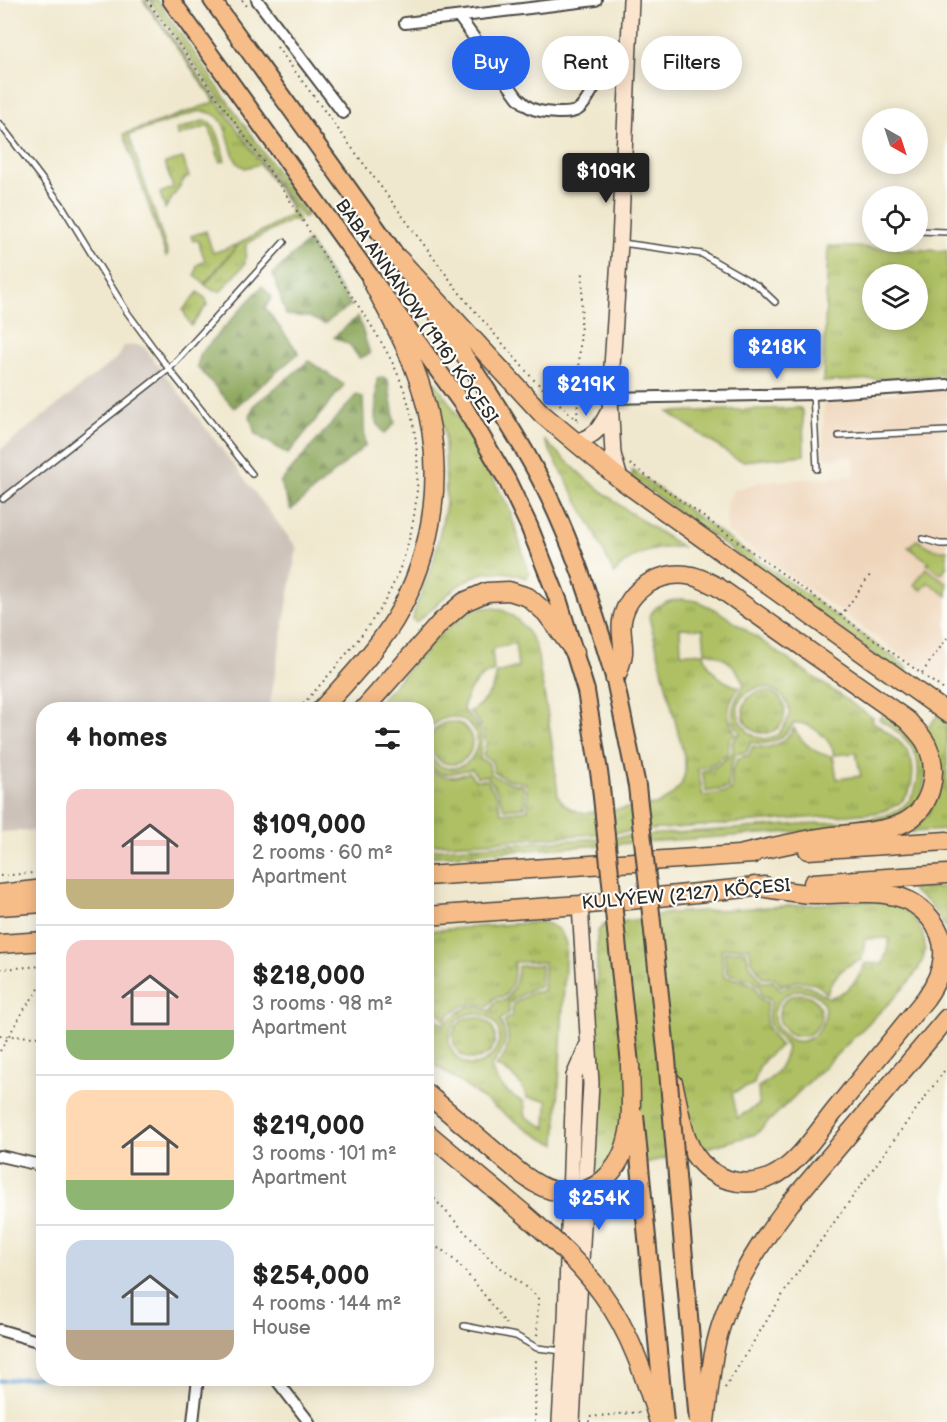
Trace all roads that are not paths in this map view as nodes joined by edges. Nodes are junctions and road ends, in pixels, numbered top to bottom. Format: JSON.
{"nodes":[{"id":1,"x":171,"y":0,"type":"edge"},
{"id":2,"x":212,"y":0,"type":"edge"},
{"id":3,"x":257,"y":0,"type":"edge"},
{"id":4,"x":596,"y":0,"type":"edge"},
{"id":5,"x":632,"y":0,"type":"edge"},
{"id":6,"x":459,"y":16,"type":"junction"},
{"id":7,"x":405,"y":23,"type":"dead end"},
{"id":8,"x":629,"y":55,"type":"edge"},
{"id":9,"x":592,"y":90,"type":"edge"},
{"id":10,"x":627,"y":90,"type":"edge"},
{"id":11,"x":343,"y":113,"type":"dead end"},
{"id":12,"x":0,"y":124,"type":"edge"},
{"id":13,"x":928,"y":231,"type":"edge"},
{"id":14,"x":947,"y":232,"type":"edge"},
{"id":15,"x":284,"y":242,"type":"dead end"},
{"id":16,"x":620,"y":243,"type":"junction"},
{"id":17,"x":399,"y":259,"type":"junction"},
{"id":18,"x":371,"y":279,"type":"junction"},
{"id":19,"x":776,"y":302,"type":"dead end"},
{"id":20,"x":169,"y":369,"type":"junction"},
{"id":21,"x":947,"y":385,"type":"edge"},
{"id":22,"x":813,"y":394,"type":"junction"},
{"id":23,"x":610,"y":403,"type":"junction"},
{"id":24,"x":947,"y":431,"type":"edge"},
{"id":25,"x":839,"y":436,"type":"dead end"},
{"id":26,"x":575,"y":442,"type":"junction"},
{"id":27,"x":816,"y":469,"type":"dead end"},
{"id":28,"x":252,"y":474,"type":"dead end"},
{"id":29,"x":620,"y":479,"type":"junction"},
{"id":30,"x":3,"y":499,"type":"dead end"},
{"id":31,"x":923,"y":538,"type":"dead end"},
{"id":32,"x":947,"y":544,"type":"edge"},
{"id":33,"x":574,"y":652,"type":"junction"},
{"id":34,"x":615,"y":680,"type":"junction"},
{"id":35,"x":328,"y":702,"type":"edge"},
{"id":36,"x":370,"y":702,"type":"edge"},
{"id":37,"x":947,"y":713,"type":"edge"},
{"id":38,"x":947,"y":841,"type":"edge"},
{"id":39,"x":743,"y":854,"type":"junction"},
{"id":40,"x":434,"y":871,"type":"edge"},
{"id":41,"x":469,"y":872,"type":"junction"},
{"id":42,"x":947,"y":874,"type":"edge"},
{"id":43,"x":434,"y":875,"type":"edge"},
{"id":44,"x":754,"y":886,"type":"junction"},
{"id":45,"x":36,"y":890,"type":"edge"},
{"id":46,"x":0,"y":894,"type":"edge"},
{"id":47,"x":36,"y":904,"type":"edge"},
{"id":48,"x":580,"y":905,"type":"junction"},
{"id":49,"x":0,"y":906,"type":"edge"},
{"id":50,"x":473,"y":912,"type":"junction"},
{"id":51,"x":434,"y":915,"type":"edge"},
{"id":52,"x":434,"y":919,"type":"edge"},
{"id":53,"x":36,"y":942,"type":"edge"},
{"id":54,"x":0,"y":944,"type":"edge"},
{"id":55,"x":36,"y":952,"type":"edge"},
{"id":56,"x":0,"y":954,"type":"edge"},
{"id":57,"x":947,"y":1018,"type":"edge"},
{"id":58,"x":589,"y":1040,"type":"junction"},
{"id":59,"x":667,"y":1059,"type":"junction"},
{"id":60,"x":630,"y":1063,"type":"junction"},
{"id":61,"x":434,"y":1100,"type":"edge"},
{"id":62,"x":434,"y":1139,"type":"edge"},
{"id":63,"x":0,"y":1156,"type":"edge"},
{"id":64,"x":36,"y":1164,"type":"edge"},
{"id":65,"x":464,"y":1326,"type":"dead end"},
{"id":66,"x":0,"y":1330,"type":"edge"},
{"id":67,"x":36,"y":1341,"type":"edge"},
{"id":68,"x":564,"y":1351,"type":"junction"},
{"id":69,"x":197,"y":1386,"type":"edge"},
{"id":70,"x":281,"y":1386,"type":"edge"},
{"id":71,"x":193,"y":1422,"type":"edge"},
{"id":72,"x":309,"y":1422,"type":"edge"},
{"id":73,"x":560,"y":1422,"type":"edge"},
{"id":74,"x":573,"y":1422,"type":"edge"},
{"id":75,"x":658,"y":1422,"type":"edge"},
{"id":76,"x":665,"y":1422,"type":"edge"},
{"id":77,"x":698,"y":1422,"type":"edge"},
{"id":78,"x":705,"y":1422,"type":"edge"}],
"edges":[{"from":1,"to":18,"type":"main road","name":"BABA ANNANOW (1916) KÖÇESI"},
{"from":2,"to":17,"type":"main road","name":"BABA ANNANOW (1916) KÖÇESI"},
{"from":3,"to":11,"type":"street"},
{"from":4,"to":6,"type":"street"},
{"from":5,"to":8,"type":"street"},
{"from":6,"to":7,"type":"street"},
{"from":6,"to":9,"type":"street"},
{"from":10,"to":16,"type":"street"},
{"from":12,"to":20,"type":"lane"},
{"from":13,"to":14,"type":"lane"},
{"from":15,"to":20,"type":"lane"},
{"from":16,"to":19,"type":"lane"},
{"from":16,"to":23,"type":"street"},
{"from":17,"to":26,"type":"highway"},
{"from":17,"to":34,"type":"main road","name":"BABA ANNANOW (1916) KÖÇESI"},
{"from":18,"to":33,"type":"main road","name":"BABA ANNANOW (1916) KÖÇESI"},
{"from":18,"to":35,"type":"highway"},
{"from":20,"to":28,"type":"lane"},
{"from":20,"to":30,"type":"lane"},
{"from":21,"to":22,"type":"street"},
{"from":22,"to":23,"type":"street"},
{"from":22,"to":27,"type":"lane"},
{"from":23,"to":26,"type":"street"},
{"from":23,"to":29,"type":"street"},
{"from":24,"to":25,"type":"lane"},
{"from":26,"to":29,"type":"highway"},
{"from":29,"to":37,"type":"highway"},
{"from":31,"to":32,"type":"lane"},
{"from":33,"to":36,"type":"highway"},
{"from":33,"to":60,"type":"main road","name":"BABA ANNANOW (1916) KÖÇESI","bridge":true},
{"from":34,"to":39,"type":"highway"},
{"from":34,"to":59,"type":"main road","name":"BABA ANNANOW (1916) KÖÇESI","bridge":true},
{"from":38,"to":39,"type":"highway","name":"KULYÝEW (2127) KÖÇESI"},
{"from":39,"to":41,"type":"highway","name":"KULYÝEW (2127) KÖÇESI"},
{"from":40,"to":41,"type":"highway"},
{"from":41,"to":43,"type":"highway","name":"KULYÝEW (2127) KÖÇESI"},
{"from":42,"to":44,"type":"highway","name":"KULYÝEW (2127) KÖÇESI"},
{"from":44,"to":48,"type":"highway","name":"KULYÝEW (2127) KÖÇESI"},
{"from":44,"to":59,"type":"highway","bridge":true},
{"from":45,"to":46,"type":"highway"},
{"from":47,"to":49,"type":"highway"},
{"from":48,"to":50,"type":"highway","name":"KULYÝEW (2127) KÖÇESI"},
{"from":48,"to":58,"type":"street"},
{"from":50,"to":51,"type":"highway","name":"KULYÝEW (2127) KÖÇESI"},
{"from":50,"to":52,"type":"highway"},
{"from":53,"to":54,"type":"highway"},
{"from":55,"to":56,"type":"highway"},
{"from":57,"to":78,"type":"highway","bridge":true},
{"from":58,"to":68,"type":"street"},
{"from":58,"to":74,"type":"street"},
{"from":59,"to":77,"type":"main road","name":"BABA ANNANOW (1916) KÖÇESI","bridge":true},
{"from":60,"to":61,"type":"highway","bridge":true},
{"from":60,"to":76,"type":"main road","name":"BABA ANNANOW (1916) KÖÇESI","bridge":true},
{"from":62,"to":75,"type":"highway","bridge":true},
{"from":63,"to":64,"type":"street"},
{"from":65,"to":68,"type":"lane"},
{"from":66,"to":67,"type":"street"},
{"from":68,"to":73,"type":"street"},
{"from":69,"to":71,"type":"street"},
{"from":70,"to":72,"type":"street"}]}
